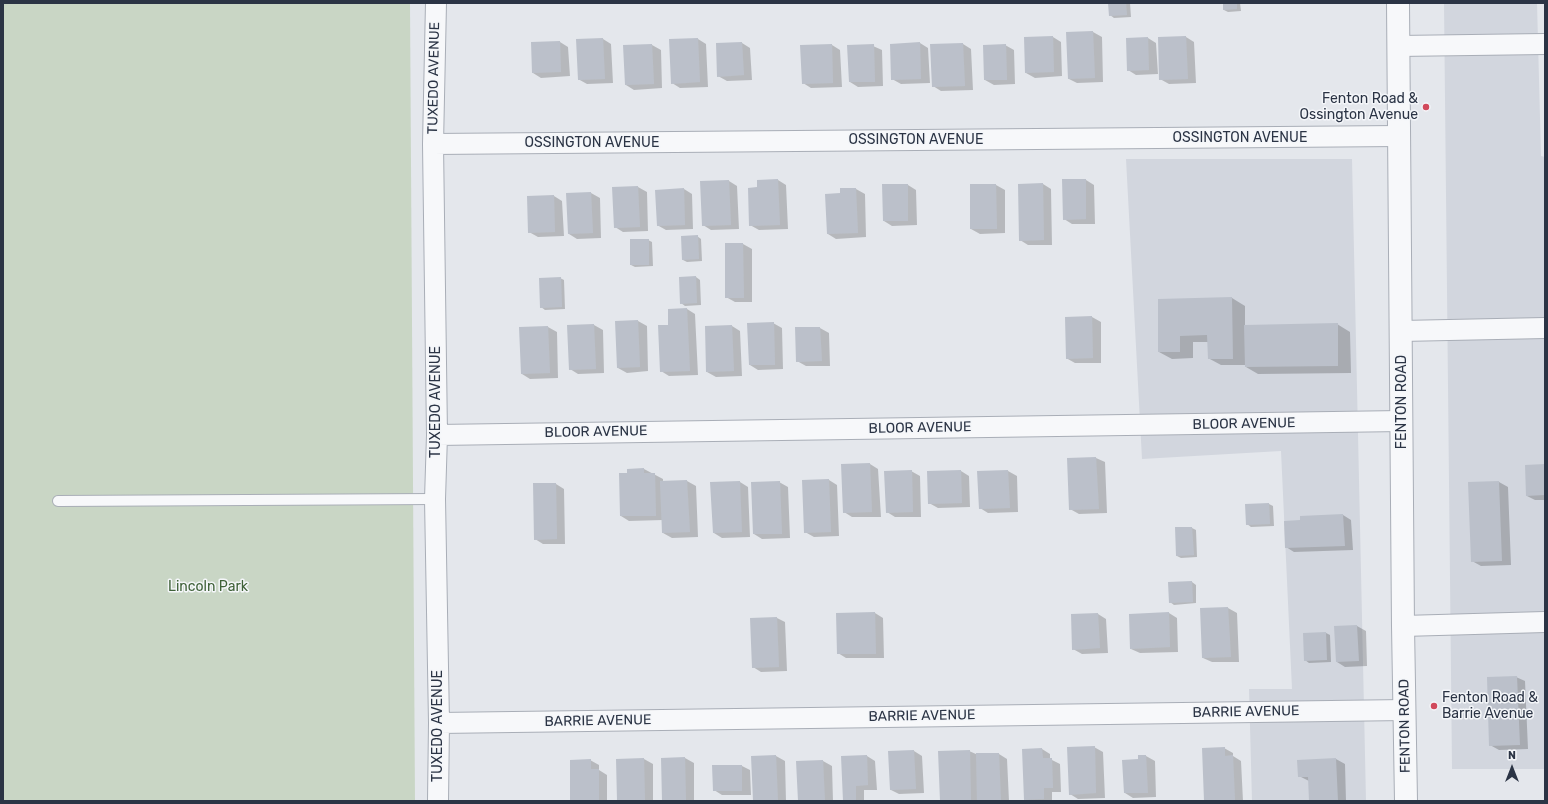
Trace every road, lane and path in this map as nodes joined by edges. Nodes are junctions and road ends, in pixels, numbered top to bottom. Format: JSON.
{"nodes":[{"id":1,"x":436,"y":3,"type":"edge"},
{"id":2,"x":1398,"y":3,"type":"edge"},
{"id":3,"x":1545,"y":44,"type":"edge"},
{"id":4,"x":1398,"y":46,"type":"junction"},
{"id":5,"x":1399,"y":136,"type":"junction"},
{"id":6,"x":433,"y":144,"type":"junction"},
{"id":7,"x":1545,"y":328,"type":"edge"},
{"id":8,"x":1401,"y":331,"type":"junction"},
{"id":9,"x":1402,"y":421,"type":"junction"},
{"id":10,"x":437,"y":435,"type":"junction"},
{"id":11,"x":435,"y":499,"type":"junction"},
{"id":12,"x":58,"y":501,"type":"dead end"},
{"id":13,"x":1545,"y":622,"type":"edge"},
{"id":14,"x":1403,"y":626,"type":"junction"},
{"id":15,"x":1406,"y":710,"type":"junction"},
{"id":16,"x":438,"y":723,"type":"junction"},
{"id":17,"x":438,"y":801,"type":"edge"},
{"id":18,"x":1406,"y":801,"type":"edge"}],
"edges":[{"from":1,"to":6,"type":"street","name":"TUXEDO AVENUE"},
{"from":2,"to":4,"type":"street","name":"FENTON ROAD"},
{"from":3,"to":4,"type":"street"},
{"from":4,"to":5,"type":"street","name":"FENTON ROAD"},
{"from":5,"to":6,"type":"street","name":"OSSINGTON AVENUE"},
{"from":5,"to":8,"type":"street","name":"FENTON ROAD"},
{"from":6,"to":10,"type":"street","name":"TUXEDO AVENUE"},
{"from":7,"to":8,"type":"street"},
{"from":8,"to":9,"type":"street","name":"FENTON ROAD"},
{"from":9,"to":10,"type":"street","name":"BLOOR AVENUE"},
{"from":9,"to":14,"type":"street","name":"FENTON ROAD"},
{"from":10,"to":11,"type":"street","name":"TUXEDO AVENUE"},
{"from":11,"to":12,"type":"lane"},
{"from":11,"to":16,"type":"street","name":"TUXEDO AVENUE"},
{"from":13,"to":14,"type":"street"},
{"from":14,"to":15,"type":"street","name":"FENTON ROAD"},
{"from":15,"to":16,"type":"street","name":"BARRIE AVENUE"},
{"from":15,"to":18,"type":"street","name":"FENTON ROAD"},
{"from":16,"to":17,"type":"street","name":"TUXEDO AVENUE"}]}
